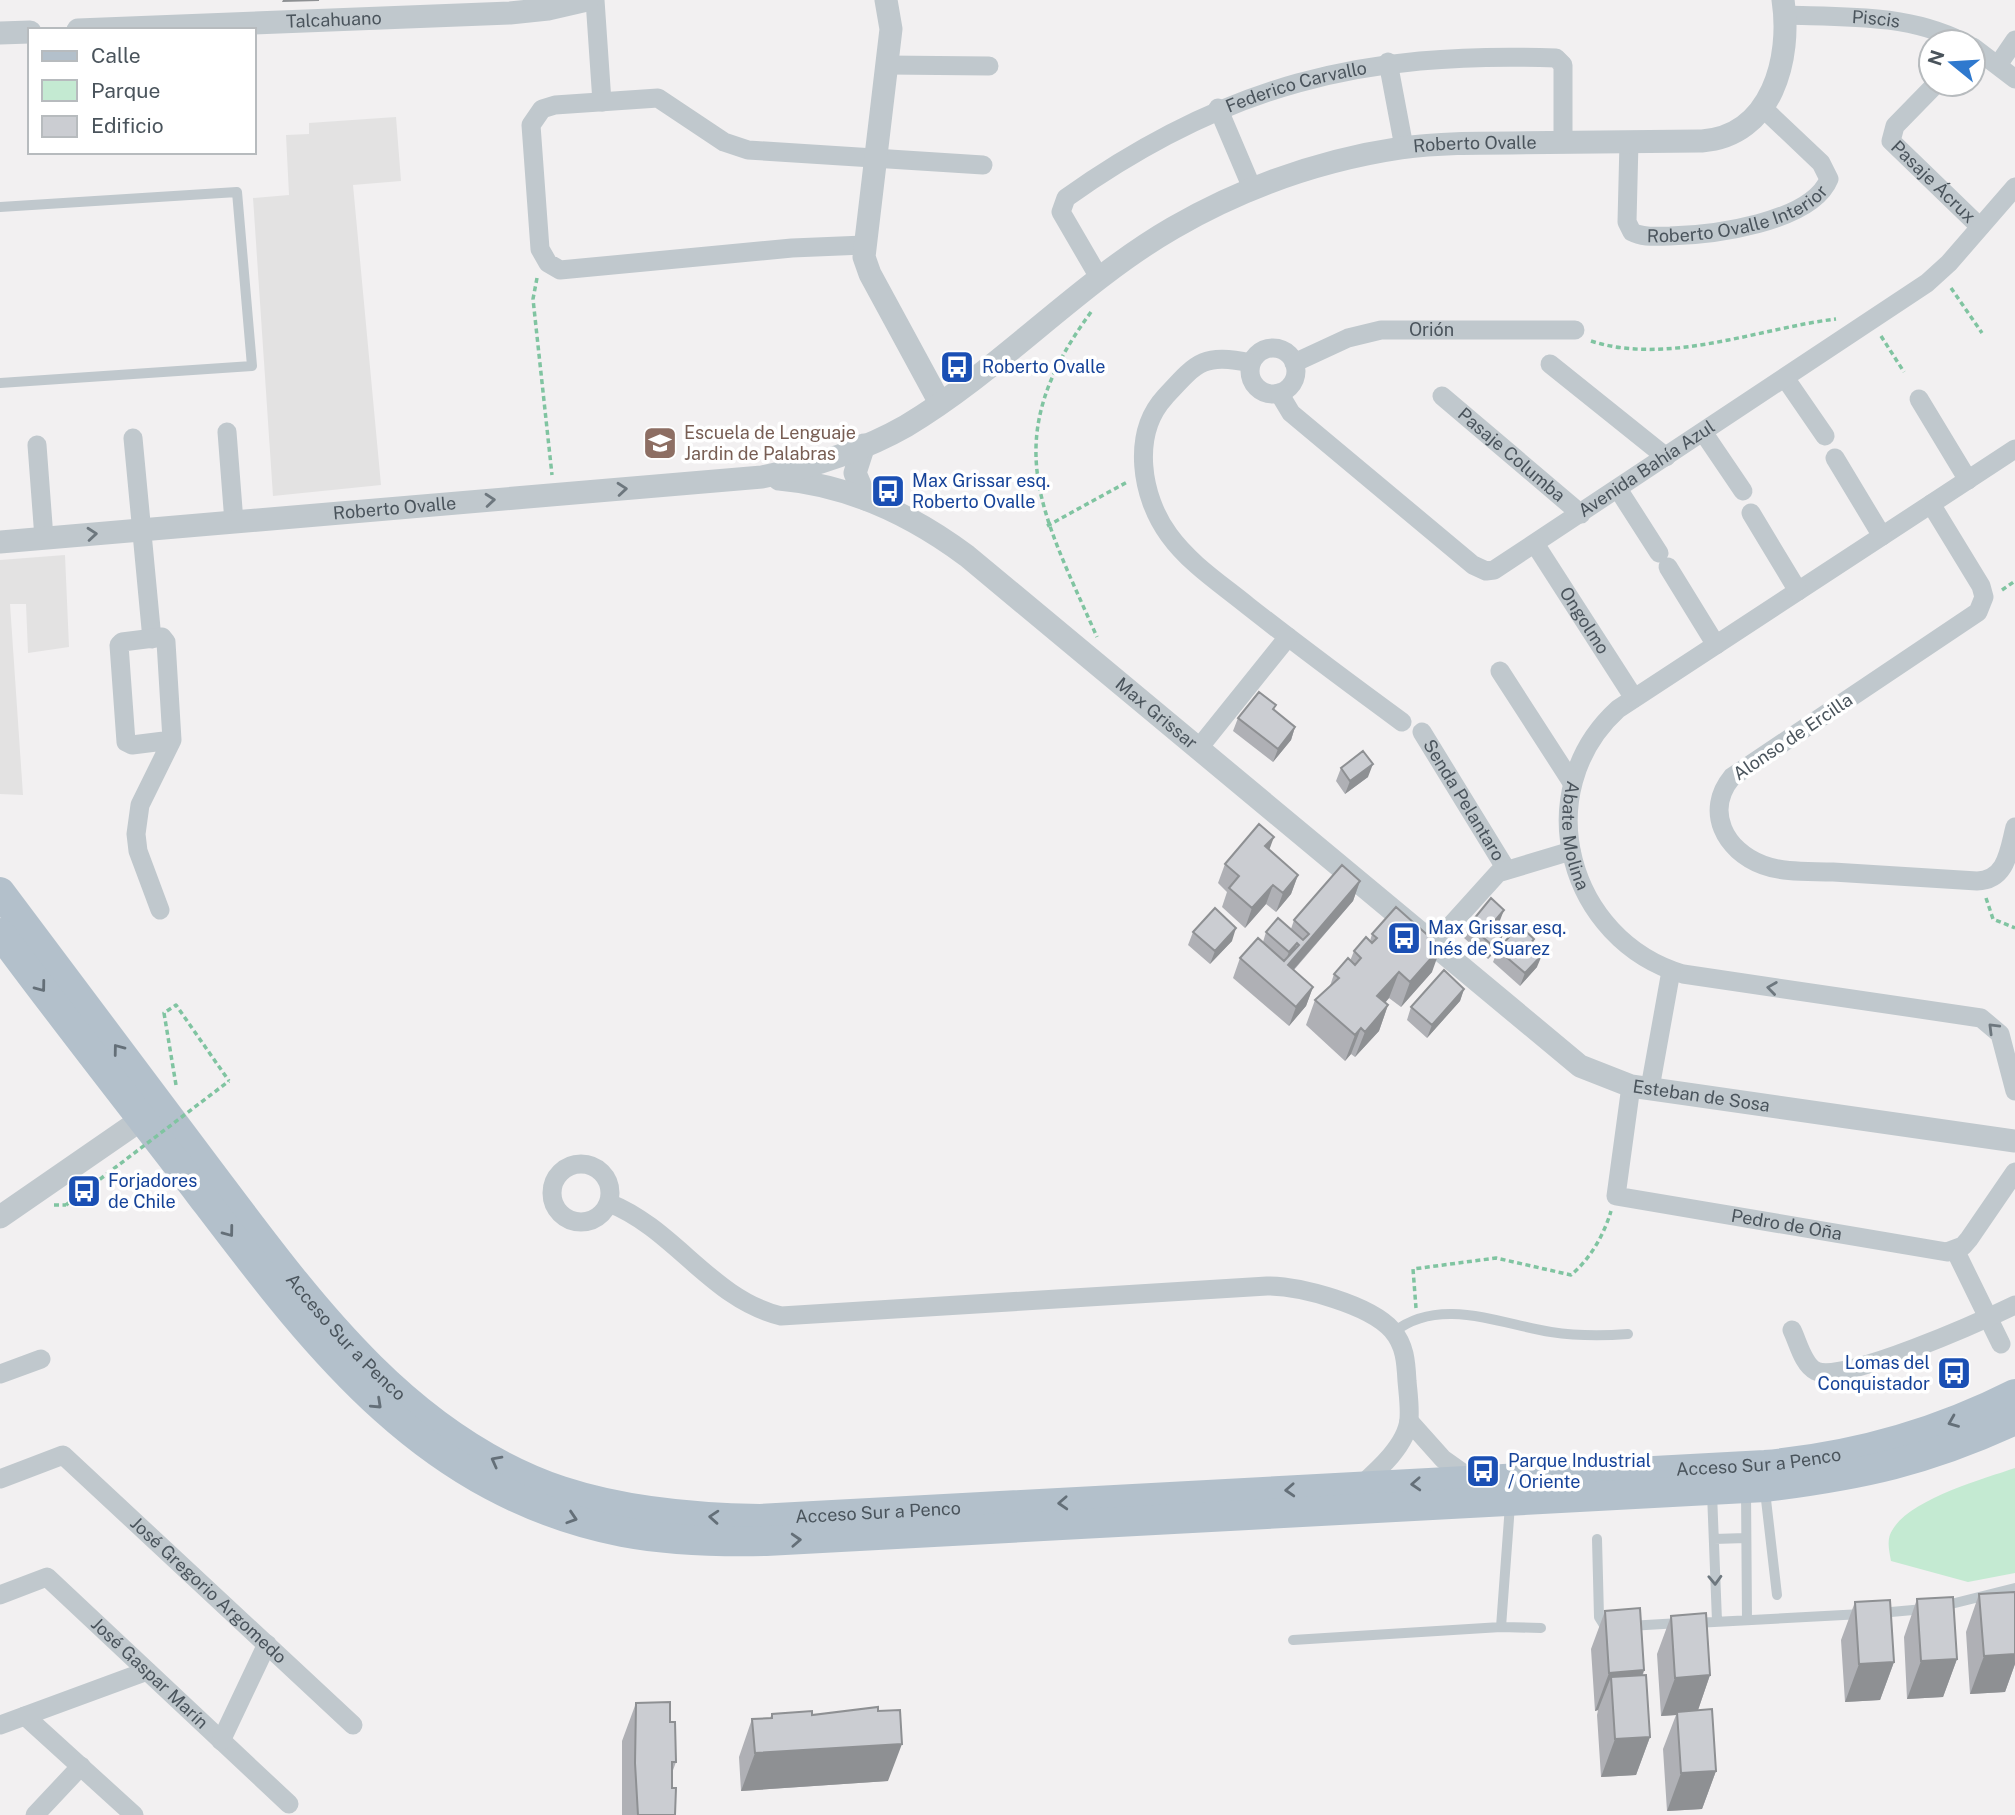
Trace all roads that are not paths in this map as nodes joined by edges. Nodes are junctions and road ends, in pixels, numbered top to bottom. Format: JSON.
{"nodes":[{"id":1,"x":584,"y":0,"type":"edge"},
{"id":2,"x":595,"y":0,"type":"edge"},
{"id":3,"x":886,"y":0,"type":"edge"},
{"id":4,"x":1784,"y":8,"type":"edge"},
{"id":5,"x":129,"y":28,"type":"edge"},
{"id":6,"x":1928,"y":28,"type":"edge"},
{"id":7,"x":28,"y":32,"type":"edge"},
{"id":8,"x":0,"y":33,"type":"edge"},
{"id":9,"x":2015,"y":40,"type":"edge"},
{"id":10,"x":1987,"y":57,"type":"edge"},
{"id":11,"x":1388,"y":62,"type":"junction"},
{"id":12,"x":887,"y":65,"type":"junction"},
{"id":13,"x":1998,"y":65,"type":"junction"},
{"id":14,"x":989,"y":66,"type":"dead end"},
{"id":15,"x":2015,"y":79,"type":"edge"},
{"id":16,"x":1922,"y":98,"type":"edge"},
{"id":17,"x":602,"y":102,"type":"junction"},
{"id":18,"x":1218,"y":108,"type":"junction"},
{"id":19,"x":1763,"y":108,"type":"junction"},
{"id":20,"x":1563,"y":142,"type":"junction"},
{"id":21,"x":1629,"y":142,"type":"junction"},
{"id":22,"x":1404,"y":147,"type":"junction"},
{"id":23,"x":875,"y":157,"type":"junction"},
{"id":24,"x":983,"y":165,"type":"dead end"},
{"id":25,"x":2015,"y":187,"type":"edge"},
{"id":26,"x":1252,"y":188,"type":"junction"},
{"id":27,"x":0,"y":206,"type":"edge"},
{"id":28,"x":1980,"y":227,"type":"junction"},
{"id":29,"x":864,"y":245,"type":"junction"},
{"id":30,"x":1100,"y":279,"type":"junction"},
{"id":31,"x":1575,"y":330,"type":"road end"},
{"id":32,"x":1251,"y":363,"type":"junction"},
{"id":33,"x":1294,"y":363,"type":"junction"},
{"id":34,"x":1550,"y":364,"type":"dead end"},
{"id":35,"x":1785,"y":378,"type":"junction"},
{"id":36,"x":0,"y":383,"type":"edge"},
{"id":37,"x":1279,"y":393,"type":"junction"},
{"id":38,"x":1442,"y":396,"type":"dead end"},
{"id":39,"x":1919,"y":399,"type":"dead end"},
{"id":40,"x":940,"y":402,"type":"junction"},
{"id":41,"x":227,"y":432,"type":"dead end"},
{"id":42,"x":1703,"y":432,"type":"junction"},
{"id":43,"x":1825,"y":436,"type":"dead end"},
{"id":44,"x":133,"y":439,"type":"dead end"},
{"id":45,"x":37,"y":445,"type":"dead end"},
{"id":46,"x":864,"y":445,"type":"junction"},
{"id":47,"x":2015,"y":449,"type":"edge"},
{"id":48,"x":1666,"y":457,"type":"junction"},
{"id":49,"x":1835,"y":458,"type":"dead end"},
{"id":50,"x":762,"y":477,"type":"junction"},
{"id":51,"x":1968,"y":480,"type":"junction"},
{"id":52,"x":1618,"y":489,"type":"junction"},
{"id":53,"x":1742,"y":491,"type":"dead end"},
{"id":54,"x":866,"y":499,"type":"junction"},
{"id":55,"x":1931,"y":504,"type":"junction"},
{"id":56,"x":1751,"y":513,"type":"dead end"},
{"id":57,"x":1581,"y":514,"type":"junction"},
{"id":58,"x":234,"y":522,"type":"junction"},
{"id":59,"x":141,"y":530,"type":"junction"},
{"id":60,"x":1882,"y":536,"type":"junction"},
{"id":61,"x":44,"y":538,"type":"junction"},
{"id":62,"x":0,"y":542,"type":"edge"},
{"id":63,"x":1535,"y":544,"type":"junction"},
{"id":64,"x":1798,"y":591,"type":"junction"},
{"id":65,"x":1288,"y":637,"type":"junction"},
{"id":66,"x":152,"y":639,"type":"junction"},
{"id":67,"x":1716,"y":645,"type":"junction"},
{"id":68,"x":1500,"y":671,"type":"dead end"},
{"id":69,"x":1634,"y":698,"type":"junction"},
{"id":70,"x":1402,"y":722,"type":"dead end"},
{"id":71,"x":1422,"y":732,"type":"dead end"},
{"id":72,"x":172,"y":740,"type":"junction"},
{"id":73,"x":1198,"y":749,"type":"junction"},
{"id":74,"x":1572,"y":781,"type":"junction"},
{"id":75,"x":2015,"y":827,"type":"edge"},
{"id":76,"x":1571,"y":851,"type":"junction"},
{"id":77,"x":1506,"y":869,"type":"junction"},
{"id":78,"x":0,"y":892,"type":"edge"},
{"id":79,"x":160,"y":911,"type":"dead end"},
{"id":80,"x":0,"y":933,"type":"edge"},
{"id":81,"x":1433,"y":945,"type":"junction"},
{"id":82,"x":1671,"y":971,"type":"junction"},
{"id":83,"x":1640,"y":1087,"type":"junction"},
{"id":84,"x":2015,"y":1091,"type":"edge"},
{"id":85,"x":142,"y":1119,"type":"junction"},
{"id":86,"x":2015,"y":1141,"type":"edge"},
{"id":87,"x":2015,"y":1172,"type":"edge"},
{"id":88,"x":609,"y":1203,"type":"dead end"},
{"id":89,"x":0,"y":1217,"type":"edge"},
{"id":90,"x":1955,"y":1250,"type":"junction"},
{"id":91,"x":2015,"y":1305,"type":"edge"},
{"id":92,"x":1988,"y":1318,"type":"junction"},
{"id":93,"x":1792,"y":1330,"type":"dead end"},
{"id":94,"x":1394,"y":1332,"type":"junction"},
{"id":95,"x":1628,"y":1334,"type":"dead end"},
{"id":96,"x":2001,"y":1344,"type":"dead end"},
{"id":97,"x":41,"y":1359,"type":"dead end"},
{"id":98,"x":0,"y":1374,"type":"edge"},
{"id":99,"x":2015,"y":1394,"type":"edge"},
{"id":100,"x":2015,"y":1420,"type":"edge"},
{"id":101,"x":1409,"y":1422,"type":"junction"},
{"id":102,"x":0,"y":1479,"type":"edge"},
{"id":103,"x":1474,"y":1480,"type":"junction"},
{"id":104,"x":1359,"y":1487,"type":"junction"},
{"id":105,"x":1756,"y":1487,"type":"junction"},
{"id":106,"x":1712,"y":1489,"type":"junction"},
{"id":107,"x":1510,"y":1501,"type":"junction"},
{"id":108,"x":1746,"y":1538,"type":"junction"},
{"id":109,"x":1597,"y":1539,"type":"dead end"},
{"id":110,"x":1714,"y":1539,"type":"junction"},
{"id":111,"x":2015,"y":1588,"type":"edge"},
{"id":112,"x":0,"y":1595,"type":"edge"},
{"id":113,"x":1777,"y":1595,"type":"dead end"},
{"id":114,"x":1747,"y":1620,"type":"junction"},
{"id":115,"x":1717,"y":1621,"type":"junction"},
{"id":116,"x":1501,"y":1627,"type":"junction"},
{"id":117,"x":1541,"y":1628,"type":"dead end"},
{"id":118,"x":1293,"y":1640,"type":"dead end"},
{"id":119,"x":267,"y":1644,"type":"junction"},
{"id":120,"x":147,"y":1671,"type":"junction"},
{"id":121,"x":25,"y":1716,"type":"junction"},
{"id":122,"x":0,"y":1725,"type":"edge"},
{"id":123,"x":353,"y":1725,"type":"dead end"},
{"id":124,"x":221,"y":1741,"type":"junction"},
{"id":125,"x":81,"y":1766,"type":"junction"},
{"id":126,"x":289,"y":1804,"type":"dead end"},
{"id":127,"x":36,"y":1815,"type":"edge"},
{"id":128,"x":134,"y":1815,"type":"edge"}],
"edges":[{"from":1,"to":5,"type":"street","name":"Talcahuano"},
{"from":2,"to":17,"type":"street"},
{"from":3,"to":12,"type":"street"},
{"from":4,"to":6,"type":"street","name":"Piscis"},
{"from":4,"to":19,"type":"street","name":"Roberto Ovalle"},
{"from":7,"to":8,"type":"street"},
{"from":9,"to":13,"type":"street"},
{"from":10,"to":13,"type":"street"},
{"from":11,"to":18,"type":"street","name":"Federico Carvallo"},
{"from":11,"to":20,"type":"street","name":"Federico Carvallo"},
{"from":11,"to":22,"type":"street"},
{"from":12,"to":14,"type":"street"},
{"from":12,"to":23,"type":"street"},
{"from":13,"to":15,"type":"street"},
{"from":16,"to":28,"type":"street","name":"Pasaje Ácrux"},
{"from":17,"to":23,"type":"street"},
{"from":17,"to":29,"type":"street"},
{"from":18,"to":26,"type":"street"},
{"from":18,"to":30,"type":"street","name":"Federico Carvallo"},
{"from":19,"to":21,"type":"street","name":"Roberto Ovalle"},
{"from":19,"to":21,"type":"street","name":"Roberto Ovalle Interior"},
{"from":20,"to":21,"type":"street","name":"Roberto Ovalle"},
{"from":20,"to":22,"type":"street","name":"Roberto Ovalle"},
{"from":22,"to":26,"type":"street","name":"Roberto Ovalle"},
{"from":23,"to":24,"type":"street"},
{"from":23,"to":29,"type":"street"},
{"from":25,"to":28,"type":"street","name":"Avenida Bahía Azul"},
{"from":26,"to":30,"type":"street","name":"Roberto Ovalle"},
{"from":27,"to":36,"type":"lane"},
{"from":28,"to":35,"type":"street","name":"Avenida Bahía Azul"},
{"from":29,"to":40,"type":"street"},
{"from":30,"to":40,"type":"street","name":"Roberto Ovalle"},
{"from":31,"to":33,"type":"street","name":"Orión"},
{"from":32,"to":33,"type":"street"},
{"from":32,"to":37,"type":"street","name":"Avenida Bahía Azul"},
{"from":32,"to":65,"type":"street"},
{"from":33,"to":37,"type":"street"},
{"from":34,"to":48,"type":"street"},
{"from":35,"to":42,"type":"street","name":"Avenida Bahía Azul"},
{"from":35,"to":43,"type":"street"},
{"from":37,"to":63,"type":"street","name":"Avenida Bahía Azul"},
{"from":38,"to":57,"type":"street","name":"Pasaje Columba"},
{"from":39,"to":51,"type":"street"},
{"from":40,"to":46,"type":"street","name":"Roberto Ovalle"},
{"from":41,"to":58,"type":"street"},
{"from":42,"to":48,"type":"street","name":"Avenida Bahía Azul"},
{"from":42,"to":53,"type":"street"},
{"from":44,"to":59,"type":"street"},
{"from":45,"to":61,"type":"street"},
{"from":46,"to":50,"type":"street","name":"Roberto Ovalle"},
{"from":46,"to":54,"type":"street"},
{"from":47,"to":51,"type":"street","name":"Abate Molina"},
{"from":48,"to":52,"type":"street","name":"Avenida Bahía Azul"},
{"from":49,"to":60,"type":"street"},
{"from":50,"to":54,"type":"street","name":"Max Grissar"},
{"from":58,"to":50,"type":"street","name":"Roberto Ovalle","one_way":true},
{"from":51,"to":55,"type":"street","name":"Abate Molina"},
{"from":52,"to":57,"type":"street","name":"Avenida Bahía Azul"},
{"from":52,"to":67,"type":"street"},
{"from":54,"to":73,"type":"street","name":"Max Grissar"},
{"from":55,"to":60,"type":"street","name":"Abate Molina"},
{"from":55,"to":75,"type":"street","name":"Alonso de Ercilla"},
{"from":56,"to":64,"type":"street"},
{"from":57,"to":63,"type":"street","name":"Avenida Bahía Azul"},
{"from":58,"to":59,"type":"street","name":"Roberto Ovalle"},
{"from":61,"to":59,"type":"street","name":"Roberto Ovalle","one_way":true},
{"from":59,"to":66,"type":"street"},
{"from":60,"to":64,"type":"street","name":"Abate Molina"},
{"from":61,"to":62,"type":"street","name":"Roberto Ovalle"},
{"from":63,"to":69,"type":"street","name":"Ongolmo"},
{"from":64,"to":67,"type":"street","name":"Abate Molina"},
{"from":65,"to":70,"type":"street"},
{"from":65,"to":73,"type":"street"},
{"from":66,"to":72,"type":"street"},
{"from":66,"to":72,"type":"street"},
{"from":67,"to":69,"type":"street","name":"Abate Molina"},
{"from":68,"to":74,"type":"street"},
{"from":69,"to":74,"type":"street","name":"Abate Molina"},
{"from":71,"to":77,"type":"street","name":"Senda Pelantaro"},
{"from":72,"to":79,"type":"street"},
{"from":73,"to":81,"type":"street","name":"Max Grissar"},
{"from":74,"to":76,"type":"street","name":"Abate Molina"},
{"from":76,"to":77,"type":"street"},
{"from":76,"to":82,"type":"street","name":"Abate Molina"},
{"from":77,"to":81,"type":"street"},
{"from":104,"to":78,"type":"main road","name":"Acceso Sur a Penco","one_way":true},
{"from":80,"to":85,"type":"main road","name":"Acceso Sur a Penco","one_way":true},
{"from":81,"to":83,"type":"street","name":"Esteban de Sosa"},
{"from":82,"to":83,"type":"street"},
{"from":84,"to":82,"type":"street","name":"Abate Molina","one_way":true},
{"from":83,"to":86,"type":"street","name":"Esteban de Sosa"},
{"from":83,"to":90,"type":"street","name":"Pedro de Oña"},
{"from":85,"to":89,"type":"street"},
{"from":85,"to":107,"type":"main road","name":"Acceso Sur a Penco","one_way":true},
{"from":87,"to":90,"type":"street"},
{"from":88,"to":94,"type":"street"},
{"from":90,"to":92,"type":"street"},
{"from":91,"to":92,"type":"street"},
{"from":92,"to":93,"type":"street"},
{"from":92,"to":96,"type":"street"},
{"from":94,"to":95,"type":"lane"},
{"from":94,"to":101,"type":"street"},
{"from":97,"to":98,"type":"street"},
{"from":99,"to":103,"type":"main road","name":"Acceso Sur a Penco","one_way":true},
{"from":100,"to":105,"type":"main road","name":"Acceso Sur a Penco"},
{"from":101,"to":103,"type":"street"},
{"from":101,"to":104,"type":"street"},
{"from":102,"to":119,"type":"street","name":"José Gregorio Argomedo"},
{"from":103,"to":104,"type":"main road","name":"Acceso Sur a Penco","one_way":true},
{"from":105,"to":106,"type":"main road","name":"Acceso Sur a Penco"},
{"from":105,"to":108,"type":"lane"},
{"from":105,"to":113,"type":"lane"},
{"from":106,"to":107,"type":"main road","name":"Acceso Sur a Penco"},
{"from":106,"to":110,"type":"lane"},
{"from":107,"to":116,"type":"lane"},
{"from":108,"to":110,"type":"lane"},
{"from":108,"to":114,"type":"lane"},
{"from":109,"to":115,"type":"lane"},
{"from":110,"to":115,"type":"lane","one_way":true},
{"from":111,"to":114,"type":"lane"},
{"from":112,"to":120,"type":"street","name":"José Gaspar Marín"},
{"from":114,"to":115,"type":"lane"},
{"from":116,"to":117,"type":"lane"},
{"from":116,"to":118,"type":"lane"},
{"from":119,"to":123,"type":"street","name":"José Gregorio Argomedo"},
{"from":119,"to":124,"type":"street"},
{"from":120,"to":121,"type":"street"},
{"from":120,"to":124,"type":"street","name":"José Gaspar Marín"},
{"from":121,"to":122,"type":"street"},
{"from":121,"to":125,"type":"street"},
{"from":124,"to":126,"type":"street","name":"José Gaspar Marín"},
{"from":125,"to":127,"type":"street"},
{"from":125,"to":128,"type":"street"}]}
